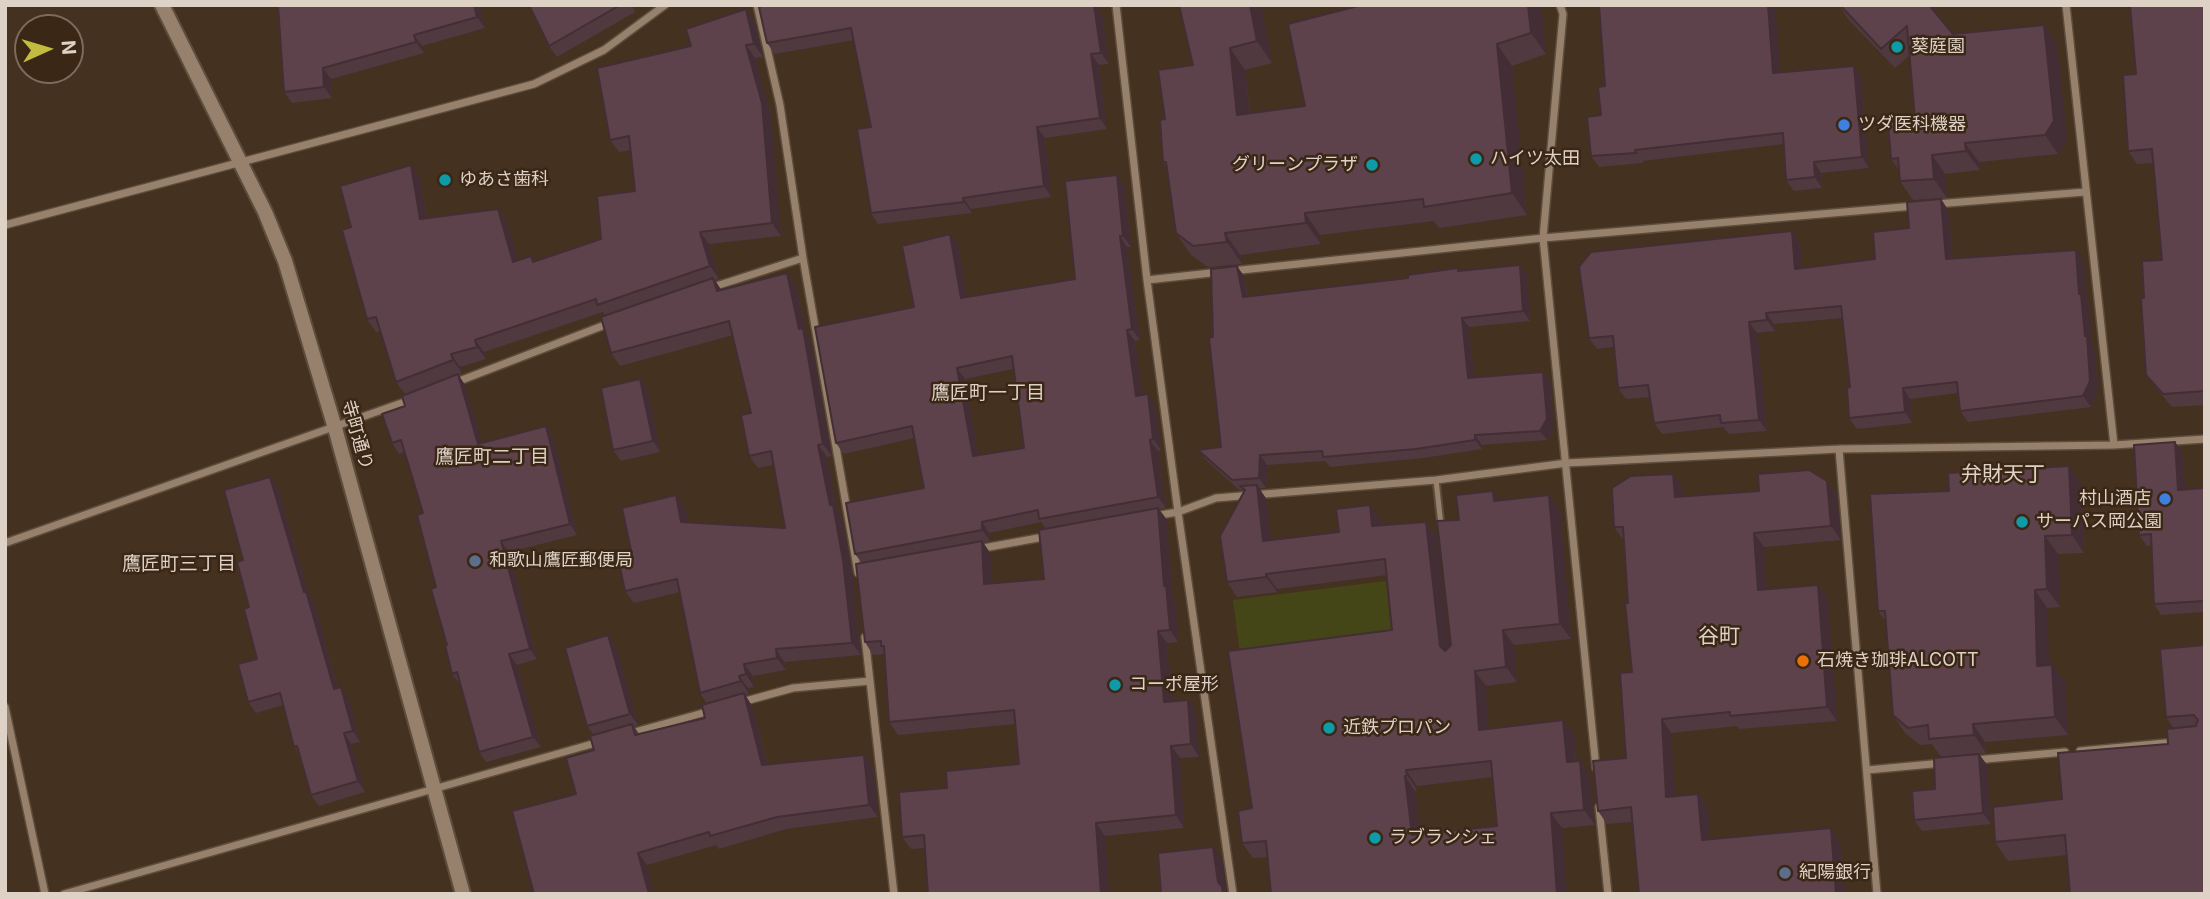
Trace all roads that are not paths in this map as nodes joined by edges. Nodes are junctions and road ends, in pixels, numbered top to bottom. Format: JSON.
{"nodes":[{"id":1,"x":162,"y":5,"type":"edge"},
{"id":2,"x":649,"y":5,"type":"edge"},
{"id":3,"x":665,"y":5,"type":"edge"},
{"id":4,"x":757,"y":5,"type":"edge"},
{"id":5,"x":1116,"y":5,"type":"edge"},
{"id":6,"x":1560,"y":5,"type":"edge"},
{"id":7,"x":2066,"y":5,"type":"edge"},
{"id":8,"x":653,"y":14,"type":"junction"},
{"id":9,"x":240,"y":163,"type":"junction"},
{"id":10,"x":2085,"y":192,"type":"junction"},
{"id":11,"x":1933,"y":205,"type":"edge"},
{"id":12,"x":1919,"y":206,"type":"edge"},
{"id":13,"x":5,"y":225,"type":"edge"},
{"id":14,"x":1543,"y":238,"type":"junction"},
{"id":15,"x":803,"y":258,"type":"junction"},
{"id":16,"x":1147,"y":280,"type":"junction"},
{"id":17,"x":697,"y":293,"type":"edge"},
{"id":18,"x":618,"y":320,"type":"edge"},
{"id":19,"x":439,"y":389,"type":"edge"},
{"id":20,"x":413,"y":398,"type":"edge"},
{"id":21,"x":335,"y":428,"type":"junction"},
{"id":22,"x":2205,"y":439,"type":"edge"},
{"id":23,"x":2114,"y":445,"type":"junction"},
{"id":24,"x":1839,"y":449,"type":"junction"},
{"id":25,"x":1567,"y":463,"type":"junction"},
{"id":26,"x":1436,"y":480,"type":"junction"},
{"id":27,"x":1178,"y":512,"type":"junction"},
{"id":28,"x":1151,"y":517,"type":"edge"},
{"id":29,"x":1442,"y":532,"type":"edge"},
{"id":30,"x":1058,"y":534,"type":"edge"},
{"id":31,"x":5,"y":543,"type":"edge"},
{"id":32,"x":964,"y":552,"type":"edge"},
{"id":33,"x":871,"y":570,"type":"edge"},
{"id":34,"x":858,"y":572,"type":"junction"},
{"id":35,"x":859,"y":586,"type":"edge"},
{"id":36,"x":864,"y":627,"type":"edge"},
{"id":37,"x":870,"y":681,"type":"junction"},
{"id":38,"x":740,"y":703,"type":"edge"},
{"id":39,"x":5,"y":707,"type":"edge"},
{"id":40,"x":713,"y":710,"type":"edge"},
{"id":41,"x":620,"y":736,"type":"edge"},
{"id":42,"x":607,"y":740,"type":"edge"},
{"id":43,"x":2191,"y":741,"type":"edge"},
{"id":44,"x":1961,"y":762,"type":"edge"},
{"id":45,"x":1948,"y":763,"type":"edge"},
{"id":46,"x":1867,"y":770,"type":"junction"},
{"id":47,"x":1597,"y":783,"type":"edge"},
{"id":48,"x":433,"y":788,"type":"junction"},
{"id":49,"x":1598,"y":797,"type":"edge"},
{"id":50,"x":45,"y":894,"type":"edge"},
{"id":51,"x":64,"y":894,"type":"edge"},
{"id":52,"x":463,"y":894,"type":"edge"},
{"id":53,"x":894,"y":894,"type":"edge"},
{"id":54,"x":1233,"y":894,"type":"edge"},
{"id":55,"x":1608,"y":894,"type":"edge"},
{"id":56,"x":1877,"y":894,"type":"edge"}],
"edges":[{"from":1,"to":9,"type":"street","name":"寺町通り"},
{"from":2,"to":8,"type":"street"},
{"from":3,"to":8,"type":"street"},
{"from":4,"to":15,"type":"street"},
{"from":5,"to":16,"type":"street"},
{"from":6,"to":14,"type":"street"},
{"from":7,"to":10,"type":"street"},
{"from":8,"to":9,"type":"street"},
{"from":9,"to":13,"type":"street"},
{"from":9,"to":21,"type":"street","name":"寺町通り"},
{"from":10,"to":11,"type":"street"},
{"from":10,"to":23,"type":"street"},
{"from":12,"to":14,"type":"street"},
{"from":14,"to":16,"type":"street"},
{"from":14,"to":25,"type":"street"},
{"from":15,"to":17,"type":"street"},
{"from":15,"to":34,"type":"street"},
{"from":16,"to":27,"type":"street"},
{"from":18,"to":19,"type":"street"},
{"from":20,"to":21,"type":"street"},
{"from":21,"to":31,"type":"street"},
{"from":21,"to":48,"type":"street","name":"寺町通り"},
{"from":22,"to":23,"type":"street"},
{"from":23,"to":24,"type":"street"},
{"from":24,"to":25,"type":"street"},
{"from":24,"to":46,"type":"street"},
{"from":25,"to":26,"type":"street"},
{"from":25,"to":47,"type":"street"},
{"from":26,"to":27,"type":"street"},
{"from":26,"to":29,"type":"lane"},
{"from":27,"to":28,"type":"street"},
{"from":27,"to":54,"type":"street"},
{"from":30,"to":32,"type":"street"},
{"from":33,"to":34,"type":"street"},
{"from":34,"to":35,"type":"street"},
{"from":36,"to":37,"type":"street"},
{"from":37,"to":38,"type":"street"},
{"from":37,"to":53,"type":"street"},
{"from":39,"to":50,"type":"street"},
{"from":40,"to":41,"type":"street"},
{"from":42,"to":48,"type":"street"},
{"from":43,"to":44,"type":"street"},
{"from":45,"to":46,"type":"street"},
{"from":46,"to":56,"type":"street"},
{"from":48,"to":51,"type":"street"},
{"from":48,"to":52,"type":"street","name":"寺町通り"},
{"from":49,"to":55,"type":"street"}]}
